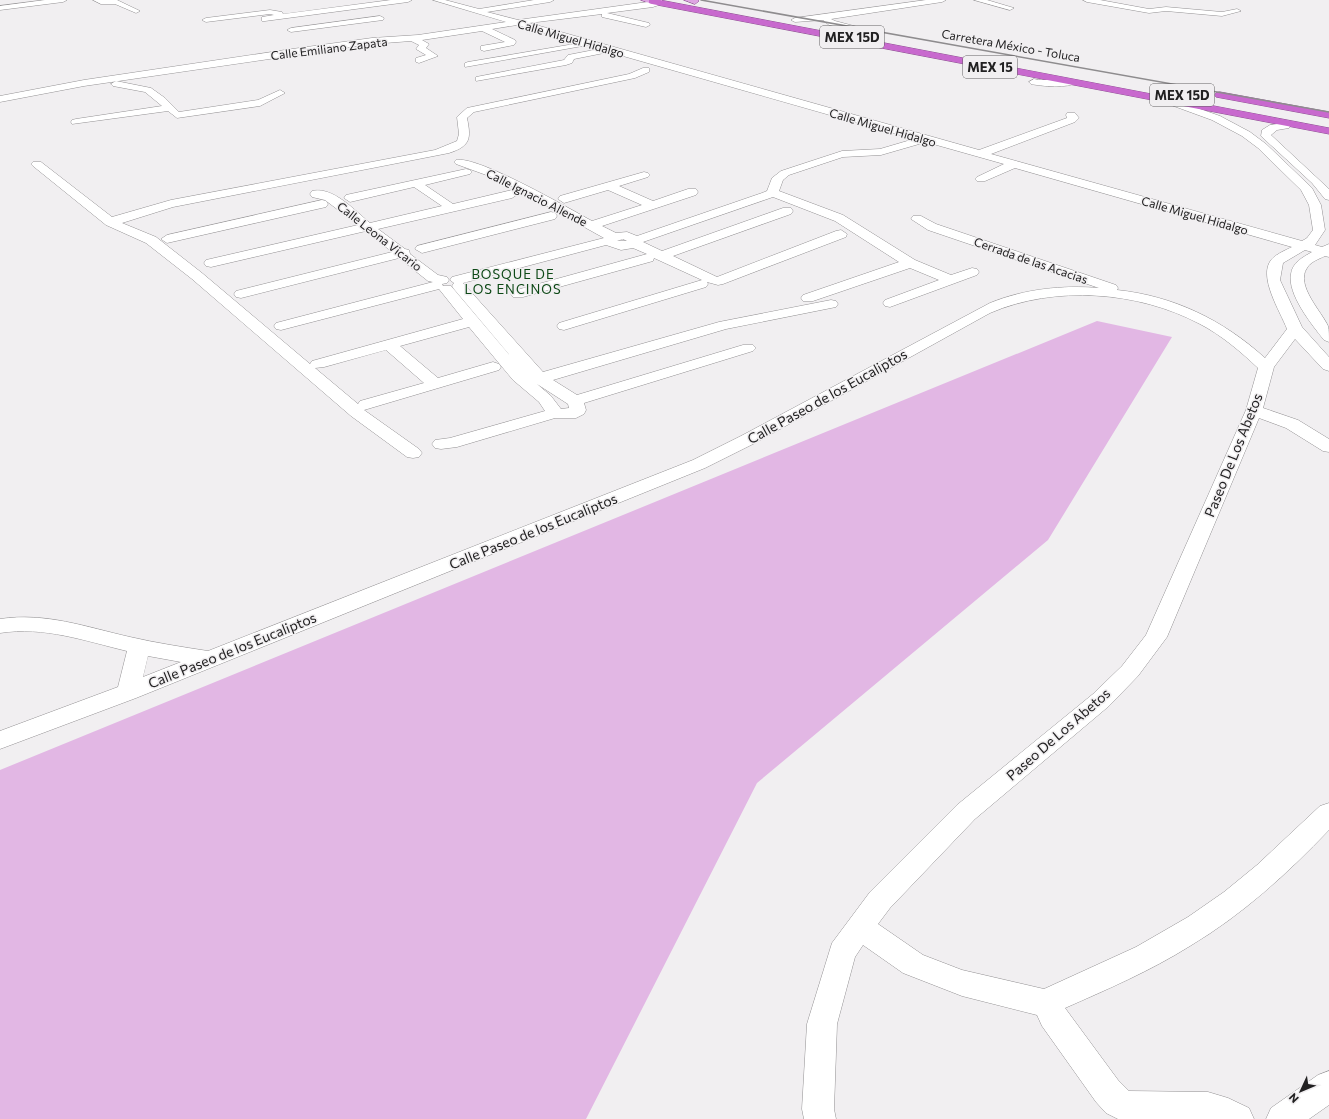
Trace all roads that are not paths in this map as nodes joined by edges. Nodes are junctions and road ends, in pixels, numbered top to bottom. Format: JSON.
{"nodes":[{"id":1,"x":63,"y":0,"type":"edge"},
{"id":2,"x":98,"y":0,"type":"edge"},
{"id":3,"x":372,"y":0,"type":"edge"},
{"id":4,"x":408,"y":0,"type":"edge"},
{"id":5,"x":437,"y":0,"type":"edge"},
{"id":6,"x":550,"y":0,"type":"edge"},
{"id":7,"x":677,"y":0,"type":"edge"},
{"id":8,"x":690,"y":0,"type":"edge"},
{"id":9,"x":942,"y":0,"type":"edge"},
{"id":10,"x":979,"y":0,"type":"edge"},
{"id":11,"x":990,"y":0,"type":"edge"},
{"id":12,"x":1087,"y":0,"type":"edge"},
{"id":13,"x":651,"y":1,"type":"edge"},
{"id":14,"x":359,"y":7,"type":"junction"},
{"id":15,"x":574,"y":7,"type":"dead end"},
{"id":16,"x":0,"y":8,"type":"edge"},
{"id":17,"x":1010,"y":8,"type":"dead end"},
{"id":18,"x":300,"y":10,"type":"dead end"},
{"id":19,"x":136,"y":11,"type":"dead end"},
{"id":20,"x":474,"y":11,"type":"junction"},
{"id":21,"x":370,"y":12,"type":"junction"},
{"id":22,"x":590,"y":12,"type":"junction"},
{"id":23,"x":1238,"y":12,"type":"dead end"},
{"id":24,"x":344,"y":16,"type":"dead end"},
{"id":25,"x":283,"y":17,"type":"junction"},
{"id":26,"x":827,"y":17,"type":"junction"},
{"id":27,"x":265,"y":19,"type":"dead end"},
{"id":28,"x":206,"y":20,"type":"dead end"},
{"id":29,"x":795,"y":20,"type":"junction"},
{"id":30,"x":515,"y":22,"type":"junction"},
{"id":31,"x":646,"y":25,"type":"dead end"},
{"id":32,"x":483,"y":28,"type":"junction"},
{"id":33,"x":291,"y":30,"type":"dead end"},
{"id":34,"x":870,"y":33,"type":"junction"},
{"id":35,"x":496,"y":35,"type":"junction"},
{"id":36,"x":340,"y":36,"type":"dead end"},
{"id":37,"x":411,"y":38,"type":"junction"},
{"id":38,"x":465,"y":40,"type":"dead end"},
{"id":39,"x":909,"y":40,"type":"dead end"},
{"id":40,"x":290,"y":42,"type":"dead end"},
{"id":41,"x":367,"y":42,"type":"junction"},
{"id":42,"x":590,"y":43,"type":"junction"},
{"id":43,"x":484,"y":48,"type":"dead end"},
{"id":44,"x":614,"y":50,"type":"junction"},
{"id":45,"x":304,"y":51,"type":"junction"},
{"id":46,"x":472,"y":56,"type":"dead end"},
{"id":47,"x":633,"y":56,"type":"junction"},
{"id":48,"x":593,"y":57,"type":"dead end"},
{"id":49,"x":419,"y":60,"type":"dead end"},
{"id":50,"x":610,"y":60,"type":"dead end"},
{"id":51,"x":486,"y":62,"type":"junction"},
{"id":52,"x":468,"y":65,"type":"dead end"},
{"id":53,"x":626,"y":65,"type":"dead end"},
{"id":54,"x":649,"y":70,"type":"junction"},
{"id":55,"x":686,"y":71,"type":"junction"},
{"id":56,"x":665,"y":76,"type":"dead end"},
{"id":57,"x":108,"y":79,"type":"junction"},
{"id":58,"x":478,"y":79,"type":"dead end"},
{"id":59,"x":1072,"y":82,"type":"junction"},
{"id":60,"x":1038,"y":83,"type":"dead end"},
{"id":61,"x":615,"y":87,"type":"dead end"},
{"id":62,"x":1206,"y":92,"type":"dead end"},
{"id":63,"x":280,"y":93,"type":"dead end"},
{"id":64,"x":0,"y":99,"type":"edge"},
{"id":65,"x":1163,"y":99,"type":"junction"},
{"id":66,"x":169,"y":108,"type":"junction"},
{"id":67,"x":1071,"y":115,"type":"dead end"},
{"id":68,"x":1329,"y":115,"type":"edge"},
{"id":69,"x":462,"y":117,"type":"junction"},
{"id":70,"x":76,"y":122,"type":"dead end"},
{"id":71,"x":452,"y":122,"type":"junction"},
{"id":72,"x":1329,"y":122,"type":"edge"},
{"id":73,"x":1285,"y":126,"type":"joint"},
{"id":74,"x":1329,"y":127,"type":"edge"},
{"id":75,"x":1311,"y":128,"type":"junction"},
{"id":76,"x":1329,"y":131,"type":"edge"},
{"id":77,"x":914,"y":140,"type":"junction"},
{"id":78,"x":980,"y":154,"type":"junction"},
{"id":79,"x":420,"y":156,"type":"junction"},
{"id":80,"x":37,"y":164,"type":"dead end"},
{"id":81,"x":1014,"y":164,"type":"junction"},
{"id":82,"x":644,"y":175,"type":"dead end"},
{"id":83,"x":981,"y":179,"type":"dead end"},
{"id":84,"x":415,"y":183,"type":"junction"},
{"id":85,"x":607,"y":186,"type":"junction"},
{"id":86,"x":771,"y":186,"type":"junction"},
{"id":87,"x":692,"y":192,"type":"dead end"},
{"id":88,"x":505,"y":193,"type":"dead end"},
{"id":89,"x":1329,"y":196,"type":"edge"},
{"id":90,"x":350,"y":198,"type":"dead end"},
{"id":91,"x":564,"y":199,"type":"dead end"},
{"id":92,"x":453,"y":205,"type":"junction"},
{"id":93,"x":653,"y":205,"type":"junction"},
{"id":94,"x":787,"y":211,"type":"dead end"},
{"id":95,"x":471,"y":215,"type":"dead end"},
{"id":96,"x":551,"y":216,"type":"dead end"},
{"id":97,"x":260,"y":218,"type":"junction"},
{"id":98,"x":917,"y":219,"type":"dead end"},
{"id":99,"x":110,"y":222,"type":"junction"},
{"id":100,"x":483,"y":222,"type":"dead end"},
{"id":101,"x":366,"y":225,"type":"junction"},
{"id":102,"x":592,"y":225,"type":"junction"},
{"id":103,"x":495,"y":230,"type":"junction"},
{"id":104,"x":841,"y":234,"type":"dead end"},
{"id":105,"x":167,"y":239,"type":"dead end"},
{"id":106,"x":623,"y":241,"type":"junction"},
{"id":107,"x":288,"y":244,"type":"junction"},
{"id":108,"x":1304,"y":246,"type":"junction"},
{"id":109,"x":422,"y":249,"type":"dead end"},
{"id":110,"x":1327,"y":251,"type":"edge"},
{"id":111,"x":404,"y":253,"type":"junction"},
{"id":112,"x":655,"y":257,"type":"junction"},
{"id":113,"x":1277,"y":261,"type":"junction"},
{"id":114,"x":212,"y":263,"type":"dead end"},
{"id":115,"x":910,"y":263,"type":"junction"},
{"id":116,"x":1048,"y":266,"type":"junction"},
{"id":117,"x":1300,"y":267,"type":"junction"},
{"id":118,"x":972,"y":272,"type":"dead end"},
{"id":119,"x":951,"y":280,"type":"junction"},
{"id":120,"x":450,"y":284,"type":"junction"},
{"id":121,"x":1051,"y":293,"type":"junction"},
{"id":122,"x":241,"y":294,"type":"dead end"},
{"id":123,"x":518,"y":294,"type":"dead end"},
{"id":124,"x":1145,"y":299,"type":"junction"},
{"id":125,"x":797,"y":302,"type":"dead end"},
{"id":126,"x":890,"y":303,"type":"dead end"},
{"id":127,"x":832,"y":304,"type":"dead end"},
{"id":128,"x":476,"y":324,"type":"junction"},
{"id":129,"x":494,"y":325,"type":"junction"},
{"id":130,"x":281,"y":326,"type":"dead end"},
{"id":131,"x":564,"y":326,"type":"dead end"},
{"id":132,"x":1295,"y":329,"type":"junction"},
{"id":133,"x":1329,"y":337,"type":"edge"},
{"id":134,"x":389,"y":344,"type":"junction"},
{"id":135,"x":748,"y":348,"type":"dead end"},
{"id":136,"x":318,"y":364,"type":"dead end"},
{"id":137,"x":493,"y":366,"type":"dead end"},
{"id":138,"x":1329,"y":366,"type":"edge"},
{"id":139,"x":1266,"y":367,"type":"junction"},
{"id":140,"x":541,"y":378,"type":"junction"},
{"id":141,"x":525,"y":382,"type":"junction"},
{"id":142,"x":435,"y":384,"type":"junction"},
{"id":143,"x":575,"y":401,"type":"junction"},
{"id":144,"x":366,"y":405,"type":"dead end"},
{"id":145,"x":1254,"y":410,"type":"junction"},
{"id":146,"x":555,"y":412,"type":"junction"},
{"id":147,"x":441,"y":444,"type":"dead end"},
{"id":148,"x":1329,"y":447,"type":"edge"},
{"id":149,"x":413,"y":453,"type":"dead end"},
{"id":150,"x":0,"y":626,"type":"edge"},
{"id":151,"x":139,"y":647,"type":"junction"},
{"id":152,"x":208,"y":659,"type":"junction"},
{"id":153,"x":128,"y":692,"type":"junction"},
{"id":154,"x":0,"y":740,"type":"edge"},
{"id":155,"x":1329,"y":813,"type":"edge"},
{"id":156,"x":860,"y":927,"type":"junction"},
{"id":157,"x":1050,"y":1004,"type":"junction"},
{"id":158,"x":1329,"y":1086,"type":"edge"},
{"id":159,"x":820,"y":1119,"type":"edge"},
{"id":160,"x":1238,"y":1119,"type":"edge"},
{"id":161,"x":1282,"y":1119,"type":"edge"}],
"edges":[{"from":1,"to":16,"type":"street"},
{"from":2,"to":19,"type":"street"},
{"from":3,"to":18,"type":"street"},
{"from":4,"to":14,"type":"street"},
{"from":5,"to":20,"type":"street","name":"Calle Miguel Hidalgo"},
{"from":6,"to":20,"type":"street"},
{"from":7,"to":72,"type":"highway","number":"MEX 15D"},
{"from":8,"to":29,"type":"highway"},
{"from":9,"to":26,"type":"street"},
{"from":10,"to":11,"type":"street"},
{"from":10,"to":17,"type":"street"},
{"from":12,"to":23,"type":"street"},
{"from":13,"to":22,"type":"street","name":"Calle Emiliano Zapata"},
{"from":13,"to":59,"type":"highway","name":"Carretera México - Toluca","number":"MEX 15"},
{"from":13,"to":74,"type":"highway","number":"MEX 15D"},
{"from":14,"to":21,"type":"street"},
{"from":14,"to":25,"type":"street"},
{"from":15,"to":22,"type":"street"},
{"from":20,"to":30,"type":"street","name":"Calle Miguel Hidalgo"},
{"from":21,"to":24,"type":"street"},
{"from":21,"to":33,"type":"street"},
{"from":22,"to":30,"type":"street","name":"Calle Emiliano Zapata"},
{"from":22,"to":31,"type":"street"},
{"from":25,"to":27,"type":"street"},
{"from":25,"to":28,"type":"street"},
{"from":26,"to":29,"type":"street"},
{"from":26,"to":34,"type":"street"},
{"from":29,"to":34,"type":"highway"},
{"from":30,"to":32,"type":"street","name":"Calle Emiliano Zapata"},
{"from":30,"to":42,"type":"street","name":"Calle Miguel Hidalgo"},
{"from":32,"to":35,"type":"street"},
{"from":32,"to":37,"type":"street","name":"Calle Emiliano Zapata"},
{"from":34,"to":39,"type":"highway"},
{"from":35,"to":38,"type":"street"},
{"from":35,"to":43,"type":"street"},
{"from":36,"to":41,"type":"street"},
{"from":37,"to":41,"type":"street","name":"Calle Emiliano Zapata"},
{"from":37,"to":49,"type":"street"},
{"from":40,"to":45,"type":"street"},
{"from":41,"to":45,"type":"street","name":"Calle Emiliano Zapata"},
{"from":42,"to":44,"type":"street","name":"Calle Miguel Hidalgo"},
{"from":42,"to":51,"type":"street"},
{"from":44,"to":47,"type":"street","name":"Calle Miguel Hidalgo"},
{"from":44,"to":48,"type":"street"},
{"from":44,"to":58,"type":"street"},
{"from":45,"to":57,"type":"street","name":"Calle Emiliano Zapata"},
{"from":46,"to":51,"type":"street"},
{"from":47,"to":50,"type":"street"},
{"from":47,"to":54,"type":"street","name":"Calle Miguel Hidalgo"},
{"from":51,"to":52,"type":"street"},
{"from":53,"to":54,"type":"street"},
{"from":54,"to":55,"type":"street","name":"Calle Miguel Hidalgo"},
{"from":54,"to":61,"type":"street"},
{"from":54,"to":69,"type":"street"},
{"from":54,"to":71,"type":"street"},
{"from":55,"to":56,"type":"street"},
{"from":55,"to":77,"type":"street","name":"Calle Miguel Hidalgo"},
{"from":57,"to":64,"type":"street","name":"Calle Emiliano Zapata"},
{"from":57,"to":66,"type":"street"},
{"from":59,"to":60,"type":"street"},
{"from":59,"to":65,"type":"highway","name":"Carretera México - Toluca","number":"MEX 15"},
{"from":62,"to":68,"type":"highway"},
{"from":63,"to":66,"type":"street"},
{"from":65,"to":75,"type":"highway","name":"Carretera México - Toluca","number":"MEX 15"},
{"from":65,"to":108,"type":"street"},
{"from":66,"to":70,"type":"street"},
{"from":67,"to":78,"type":"street"},
{"from":69,"to":71,"type":"street"},
{"from":69,"to":79,"type":"street"},
{"from":71,"to":79,"type":"street"},
{"from":73,"to":75,"type":"highway"},
{"from":73,"to":89,"type":"street"},
{"from":75,"to":76,"type":"highway","name":"Carretera México - Toluca","number":"MEX 15"},
{"from":77,"to":78,"type":"street","name":"Calle Miguel Hidalgo"},
{"from":77,"to":86,"type":"street"},
{"from":78,"to":81,"type":"street","name":"Calle Miguel Hidalgo"},
{"from":79,"to":99,"type":"street"},
{"from":80,"to":99,"type":"street"},
{"from":81,"to":83,"type":"street"},
{"from":81,"to":108,"type":"street","name":"Calle Miguel Hidalgo"},
{"from":82,"to":85,"type":"street"},
{"from":84,"to":90,"type":"street"},
{"from":84,"to":92,"type":"street"},
{"from":84,"to":102,"type":"street","name":"Calle Ignacio Allende"},
{"from":85,"to":91,"type":"street"},
{"from":85,"to":93,"type":"street"},
{"from":86,"to":106,"type":"street"},
{"from":86,"to":115,"type":"street"},
{"from":87,"to":93,"type":"street"},
{"from":88,"to":92,"type":"street"},
{"from":92,"to":95,"type":"street"},
{"from":92,"to":101,"type":"street"},
{"from":93,"to":102,"type":"street"},
{"from":94,"to":112,"type":"street"},
{"from":96,"to":103,"type":"street"},
{"from":97,"to":101,"type":"street","name":"Calle Leona Vicario"},
{"from":97,"to":105,"type":"street"},
{"from":97,"to":107,"type":"street"},
{"from":98,"to":116,"type":"street","name":"Cerrada de las Acacias"},
{"from":99,"to":149,"type":"street"},
{"from":100,"to":103,"type":"street"},
{"from":101,"to":107,"type":"street"},
{"from":101,"to":111,"type":"street","name":"Calle Leona Vicario"},
{"from":102,"to":106,"type":"street","name":"Calle Ignacio Allende"},
{"from":103,"to":109,"type":"street"},
{"from":104,"to":112,"type":"street","name":"Calle Ignacio Allende"},
{"from":106,"to":112,"type":"street","name":"Calle Ignacio Allende"},
{"from":106,"to":120,"type":"street"},
{"from":107,"to":114,"type":"street"},
{"from":108,"to":110,"type":"street","name":"Calle Miguel Hidalgo"},
{"from":108,"to":113,"type":"street"},
{"from":110,"to":117,"type":"street"},
{"from":111,"to":120,"type":"street","name":"Calle Leona Vicario"},
{"from":111,"to":122,"type":"street"},
{"from":112,"to":123,"type":"street"},
{"from":112,"to":131,"type":"street","name":"Calle Ignacio Allende"},
{"from":113,"to":117,"type":"street"},
{"from":113,"to":132,"type":"street"},
{"from":115,"to":119,"type":"street"},
{"from":115,"to":125,"type":"street"},
{"from":116,"to":121,"type":"street"},
{"from":116,"to":124,"type":"street","name":"Cerrada de las Acacias"},
{"from":117,"to":133,"type":"street"},
{"from":118,"to":119,"type":"street"},
{"from":119,"to":126,"type":"street"},
{"from":120,"to":128,"type":"street","name":"Calle Leona Vicario"},
{"from":120,"to":129,"type":"street","name":"Calle Leona Vicario"},
{"from":120,"to":130,"type":"street"},
{"from":121,"to":124,"type":"street","name":"Calle Paseo de los Eucaliptos"},
{"from":121,"to":152,"type":"street","name":"Calle Paseo de los Eucaliptos"},
{"from":124,"to":139,"type":"street","name":"Calle Paseo de los Eucaliptos"},
{"from":127,"to":140,"type":"street"},
{"from":128,"to":129,"type":"street"},
{"from":128,"to":134,"type":"street"},
{"from":128,"to":141,"type":"street","name":"Calle Leona Vicario"},
{"from":129,"to":140,"type":"street","name":"Calle Leona Vicario"},
{"from":132,"to":138,"type":"street"},
{"from":132,"to":139,"type":"street","name":"Paseo De Los Abetos"},
{"from":134,"to":136,"type":"street"},
{"from":134,"to":142,"type":"street"},
{"from":135,"to":143,"type":"street"},
{"from":137,"to":142,"type":"street"},
{"from":139,"to":145,"type":"street","name":"Paseo De Los Abetos"},
{"from":140,"to":141,"type":"street"},
{"from":140,"to":143,"type":"street","name":"Calle Leona Vicario"},
{"from":141,"to":146,"type":"street","name":"Calle Leona Vicario"},
{"from":142,"to":144,"type":"street"},
{"from":143,"to":146,"type":"street"},
{"from":145,"to":148,"type":"street"},
{"from":145,"to":156,"type":"street","name":"Paseo De Los Abetos"},
{"from":146,"to":147,"type":"street"},
{"from":150,"to":151,"type":"street"},
{"from":151,"to":152,"type":"street"},
{"from":151,"to":153,"type":"street"},
{"from":152,"to":153,"type":"street","name":"Calle Paseo de los Eucaliptos"},
{"from":153,"to":154,"type":"street","name":"Calle Paseo de los Eucaliptos"},
{"from":155,"to":157,"type":"street"},
{"from":156,"to":157,"type":"street"},
{"from":156,"to":159,"type":"street","name":"Paseo De Los Abetos"},
{"from":157,"to":160,"type":"street"},
{"from":158,"to":161,"type":"street"}]}
